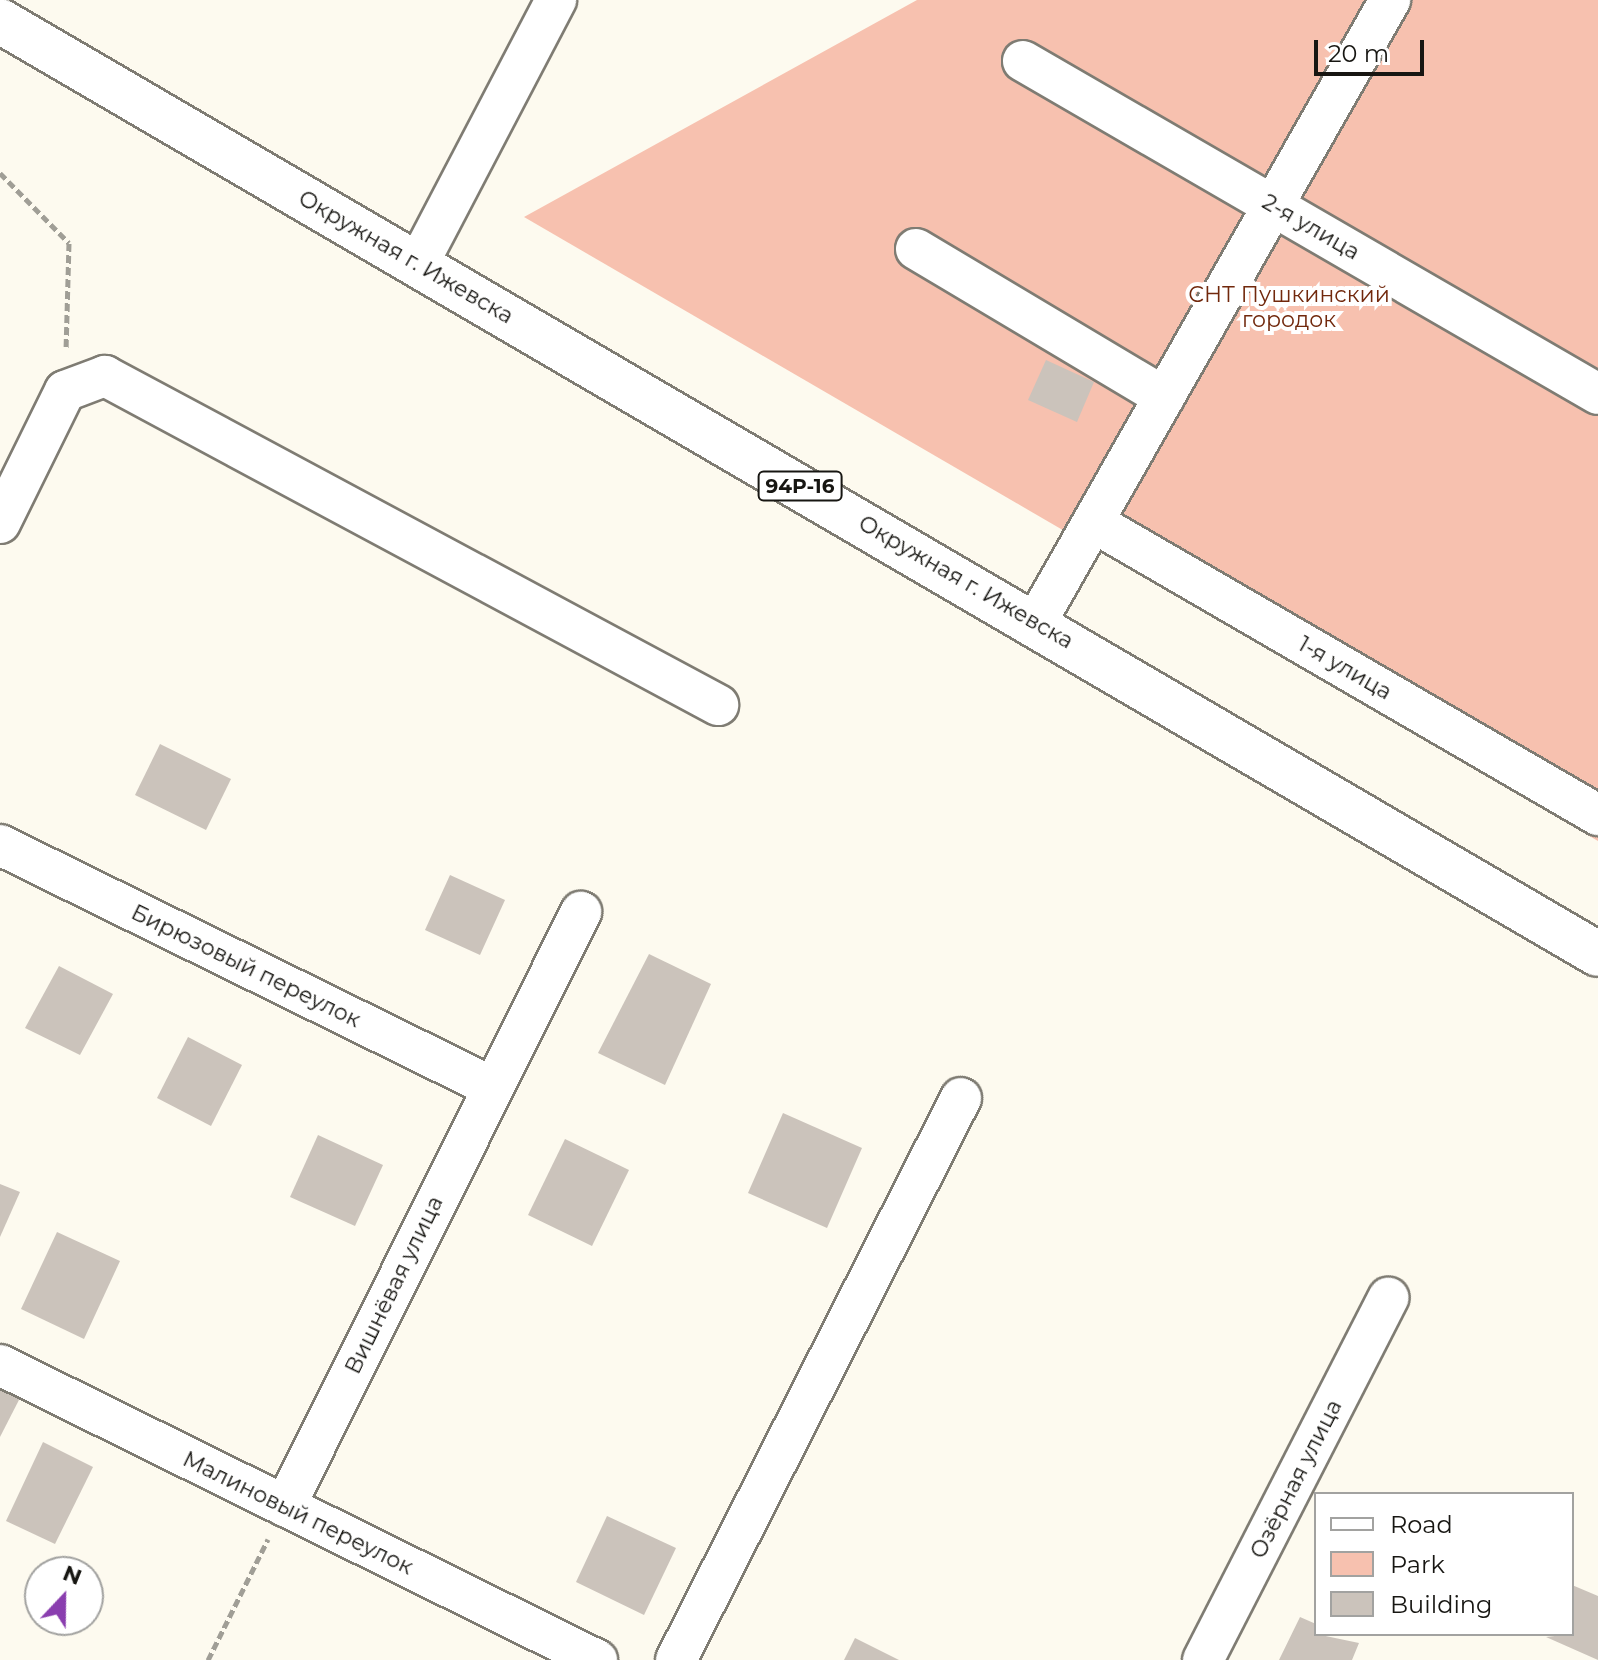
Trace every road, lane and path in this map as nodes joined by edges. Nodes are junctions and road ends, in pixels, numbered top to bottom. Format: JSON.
{"nodes":[{"id":1,"x":556,"y":0,"type":"edge"},
{"id":2,"x":1390,"y":0,"type":"edge"},
{"id":3,"x":0,"y":21,"type":"edge"},
{"id":4,"x":1023,"y":61,"type":"dead end"},
{"id":5,"x":0,"y":173,"type":"edge"},
{"id":6,"x":1273,"y":205,"type":"junction"},
{"id":7,"x":916,"y":249,"type":"dead end"},
{"id":8,"x":418,"y":264,"type":"junction"},
{"id":9,"x":65,"y":391,"type":"junction"},
{"id":10,"x":1598,"y":394,"type":"edge"},
{"id":11,"x":1164,"y":397,"type":"junction"},
{"id":12,"x":1093,"y":522,"type":"junction"},
{"id":13,"x":0,"y":523,"type":"edge"},
{"id":14,"x":1036,"y":622,"type":"junction"},
{"id":15,"x":718,"y":705,"type":"dead end"},
{"id":16,"x":1598,"y":815,"type":"edge"},
{"id":17,"x":0,"y":845,"type":"edge"},
{"id":18,"x":581,"y":912,"type":"dead end"},
{"id":19,"x":1598,"y":954,"type":"edge"},
{"id":20,"x":492,"y":1087,"type":"junction"},
{"id":21,"x":961,"y":1098,"type":"dead end"},
{"id":22,"x":1388,"y":1298,"type":"dead end"},
{"id":23,"x":0,"y":1365,"type":"edge"},
{"id":24,"x":285,"y":1506,"type":"junction"},
{"id":25,"x":208,"y":1660,"type":"edge"},
{"id":26,"x":597,"y":1660,"type":"edge"},
{"id":27,"x":676,"y":1660,"type":"edge"},
{"id":28,"x":1203,"y":1660,"type":"edge"}],
"edges":[{"from":1,"to":8,"type":"street"},
{"from":2,"to":6,"type":"street"},
{"from":3,"to":8,"type":"main road","name":"Окружная г. Ижевска","number":"94Р-16"},
{"from":4,"to":6,"type":"street","name":"2-я улица"},
{"from":5,"to":9,"type":"path"},
{"from":6,"to":10,"type":"street","name":"2-я улица"},
{"from":6,"to":11,"type":"street"},
{"from":7,"to":11,"type":"street"},
{"from":8,"to":14,"type":"main road","name":"Окружная г. Ижевска","number":"94Р-16"},
{"from":9,"to":13,"type":"street"},
{"from":9,"to":15,"type":"street"},
{"from":11,"to":12,"type":"street"},
{"from":12,"to":14,"type":"street"},
{"from":12,"to":16,"type":"street","name":"1-я улица"},
{"from":14,"to":19,"type":"main road","name":"Окружная г. Ижевска","number":"94Р-16"},
{"from":17,"to":20,"type":"street","name":"Бирюзовый переулок"},
{"from":18,"to":20,"type":"street","name":"Вишнёвая улица"},
{"from":20,"to":24,"type":"street","name":"Вишнёвая улица"},
{"from":21,"to":27,"type":"street"},
{"from":22,"to":28,"type":"street","name":"Озёрная улица"},
{"from":23,"to":24,"type":"street","name":"Малиновый переулок"},
{"from":24,"to":25,"type":"path"},
{"from":24,"to":26,"type":"street","name":"Малиновый переулок"}]}
